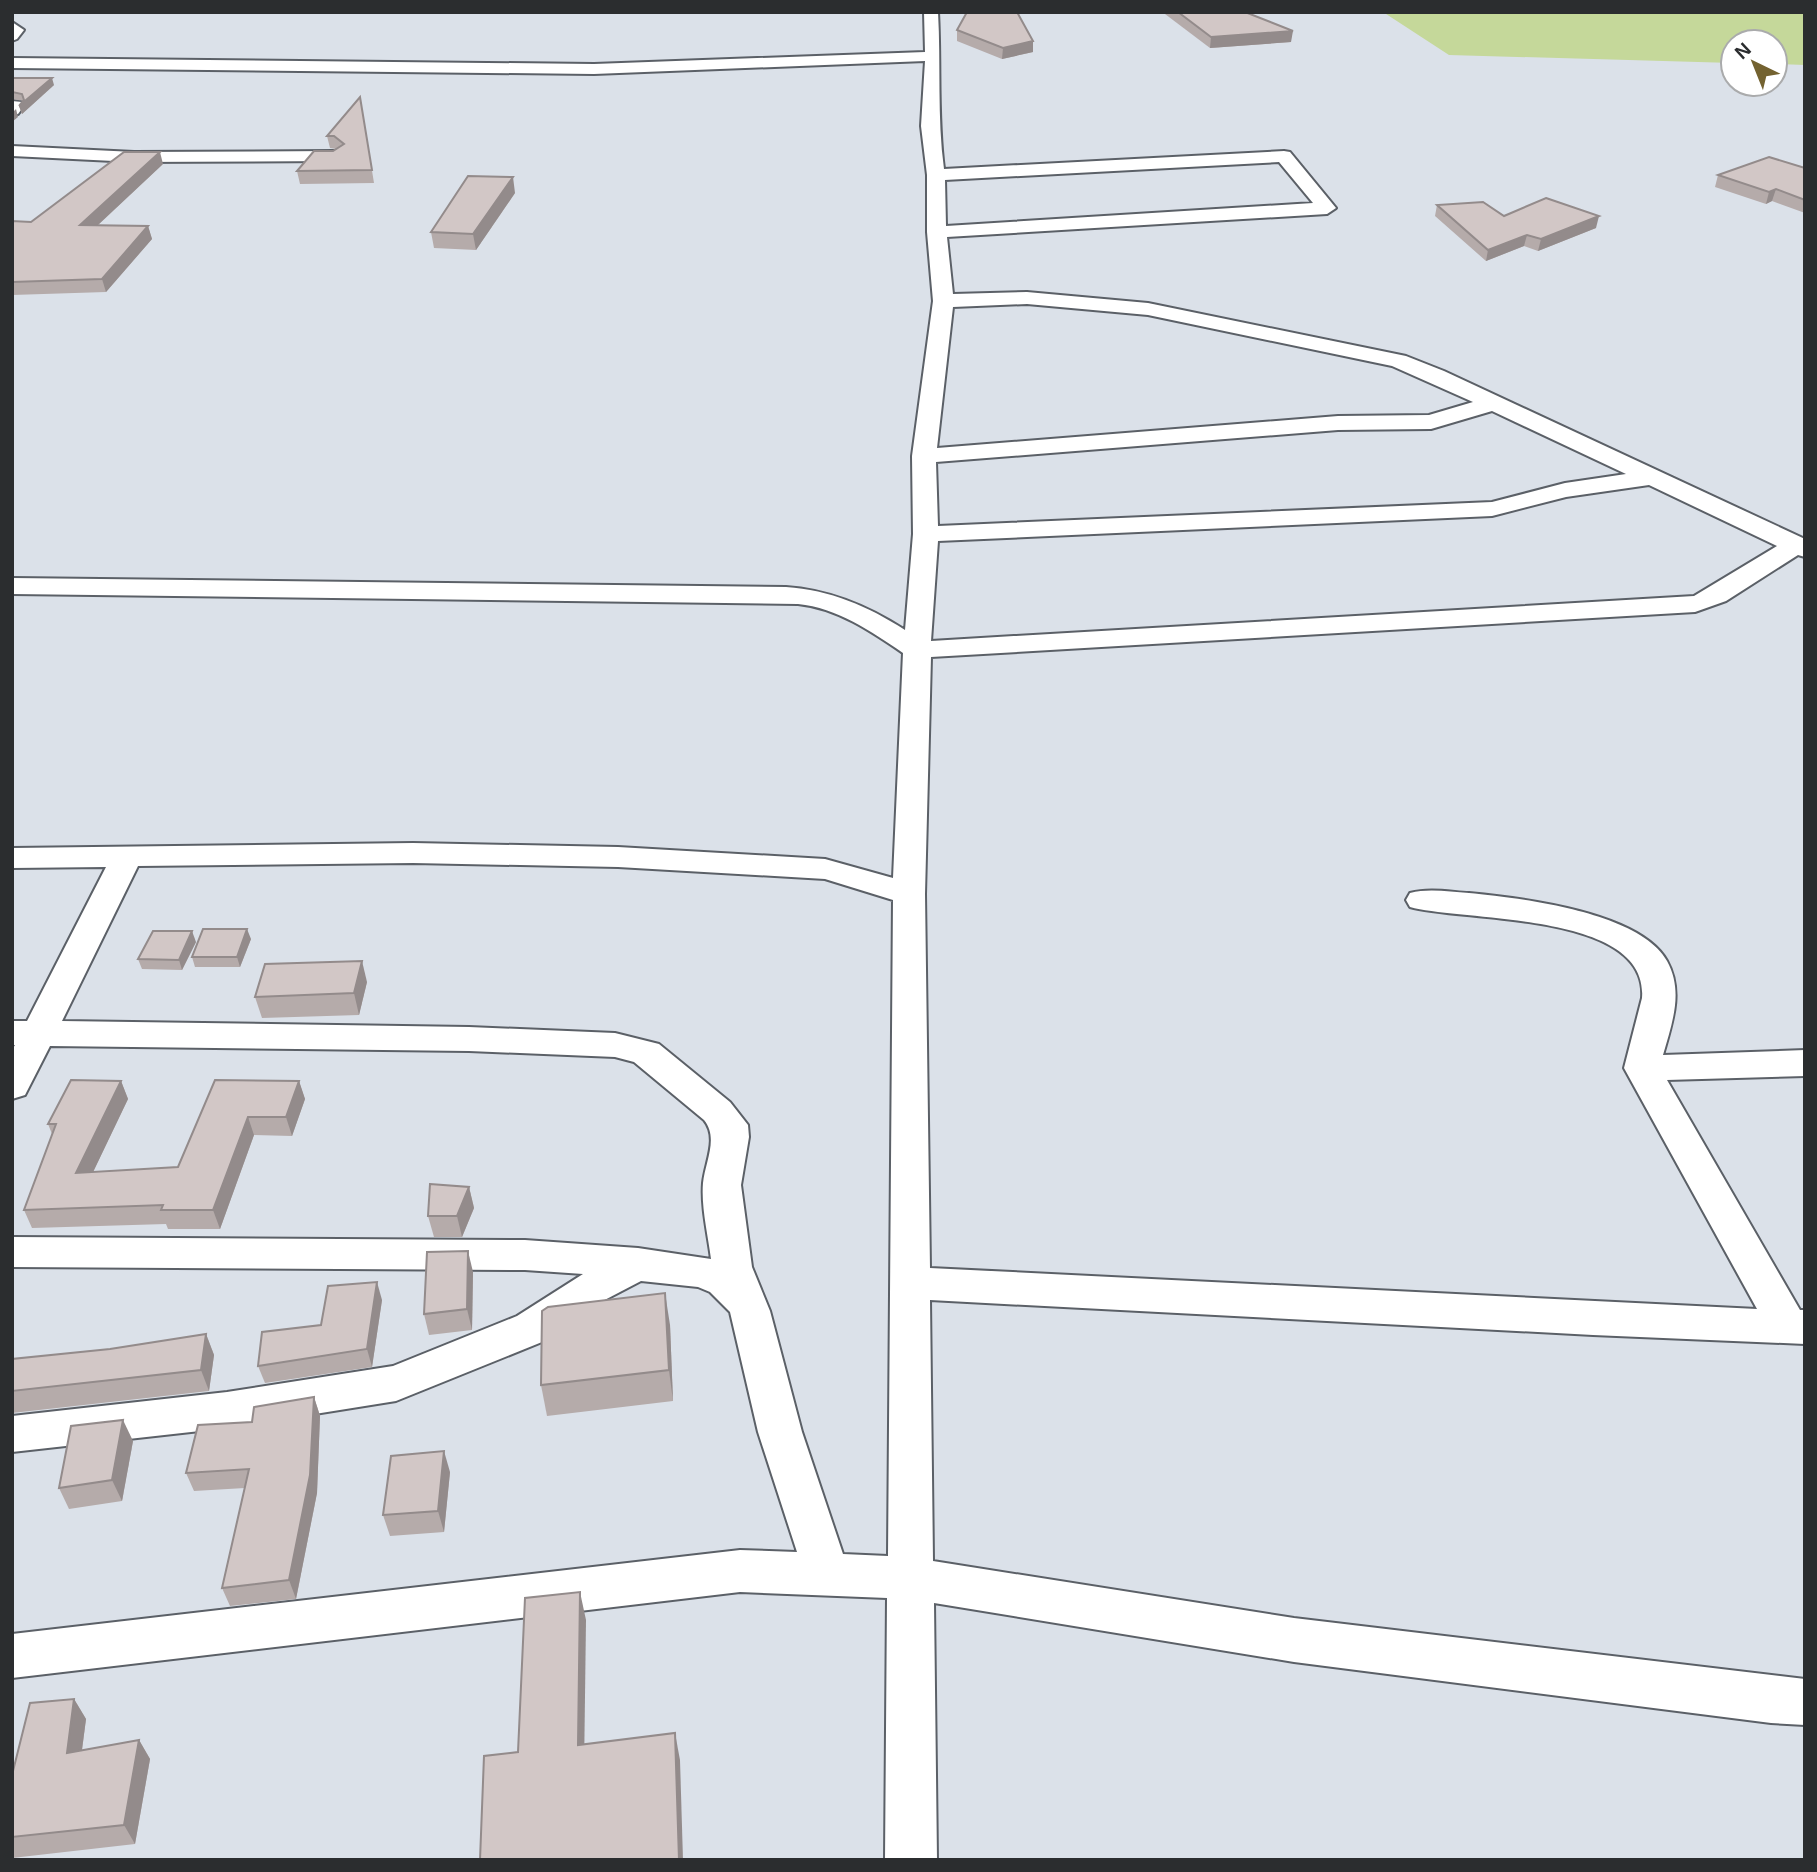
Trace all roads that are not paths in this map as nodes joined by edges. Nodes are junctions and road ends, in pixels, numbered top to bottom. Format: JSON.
{"nodes":[{"id":1,"x":931,"y":12,"type":"edge"},
{"id":2,"x":12,"y":26,"type":"edge"},
{"id":3,"x":12,"y":36,"type":"edge"},
{"id":4,"x":933,"y":56,"type":"junction"},
{"id":5,"x":12,"y":63,"type":"edge"},
{"id":6,"x":12,"y":151,"type":"edge"},
{"id":7,"x":335,"y":156,"type":"edge"},
{"id":8,"x":936,"y":175,"type":"junction"},
{"id":9,"x":937,"y":232,"type":"junction"},
{"id":10,"x":943,"y":301,"type":"junction"},
{"id":11,"x":1493,"y":404,"type":"junction"},
{"id":12,"x":924,"y":456,"type":"junction"},
{"id":13,"x":1649,"y":478,"type":"junction"},
{"id":14,"x":926,"y":534,"type":"junction"},
{"id":15,"x":1800,"y":547,"type":"edge"},
{"id":16,"x":12,"y":586,"type":"edge"},
{"id":17,"x":917,"y":650,"type":"junction"},
{"id":18,"x":13,"y":857,"type":"edge"},
{"id":19,"x":127,"y":857,"type":"junction"},
{"id":20,"x":909,"y":894,"type":"junction"},
{"id":21,"x":1422,"y":900,"type":"dead end"},
{"id":22,"x":25,"y":1032,"type":"edge"},
{"id":23,"x":1805,"y":1063,"type":"edge"},
{"id":24,"x":1642,"y":1068,"type":"junction"},
{"id":25,"x":12,"y":1086,"type":"edge"},
{"id":26,"x":12,"y":1252,"type":"edge"},
{"id":27,"x":638,"y":1264,"type":"junction"},
{"id":28,"x":911,"y":1283,"type":"junction"},
{"id":29,"x":741,"y":1295,"type":"junction"},
{"id":30,"x":1796,"y":1326,"type":"edge"},
{"id":31,"x":12,"y":1434,"type":"edge"},
{"id":32,"x":827,"y":1575,"type":"junction"},
{"id":33,"x":910,"y":1578,"type":"junction"},
{"id":34,"x":12,"y":1656,"type":"edge"},
{"id":35,"x":1805,"y":1702,"type":"edge"},
{"id":36,"x":911,"y":1860,"type":"edge"}],
"edges":[{"from":1,"to":4,"type":"street"},
{"from":2,"to":3,"type":"street"},
{"from":4,"to":5,"type":"street"},
{"from":4,"to":8,"type":"street"},
{"from":6,"to":7,"type":"street"},
{"from":8,"to":9,"type":"street"},
{"from":8,"to":9,"type":"street"},
{"from":9,"to":10,"type":"street"},
{"from":10,"to":11,"type":"street"},
{"from":10,"to":12,"type":"street"},
{"from":11,"to":12,"type":"street"},
{"from":11,"to":13,"type":"street"},
{"from":12,"to":14,"type":"street"},
{"from":13,"to":14,"type":"street"},
{"from":13,"to":15,"type":"street"},
{"from":14,"to":17,"type":"street"},
{"from":15,"to":17,"type":"street"},
{"from":16,"to":17,"type":"street"},
{"from":17,"to":20,"type":"street"},
{"from":18,"to":19,"type":"street"},
{"from":19,"to":20,"type":"street"},
{"from":19,"to":22,"type":"street"},
{"from":20,"to":28,"type":"street"},
{"from":21,"to":24,"type":"street"},
{"from":22,"to":25,"type":"street"},
{"from":22,"to":29,"type":"street"},
{"from":23,"to":24,"type":"street"},
{"from":24,"to":30,"type":"street"},
{"from":26,"to":27,"type":"street"},
{"from":27,"to":29,"type":"street"},
{"from":27,"to":31,"type":"street"},
{"from":28,"to":30,"type":"street"},
{"from":28,"to":33,"type":"street"},
{"from":29,"to":32,"type":"street"},
{"from":32,"to":33,"type":"street"},
{"from":32,"to":34,"type":"street"},
{"from":33,"to":35,"type":"street"},
{"from":33,"to":36,"type":"street"}]}
